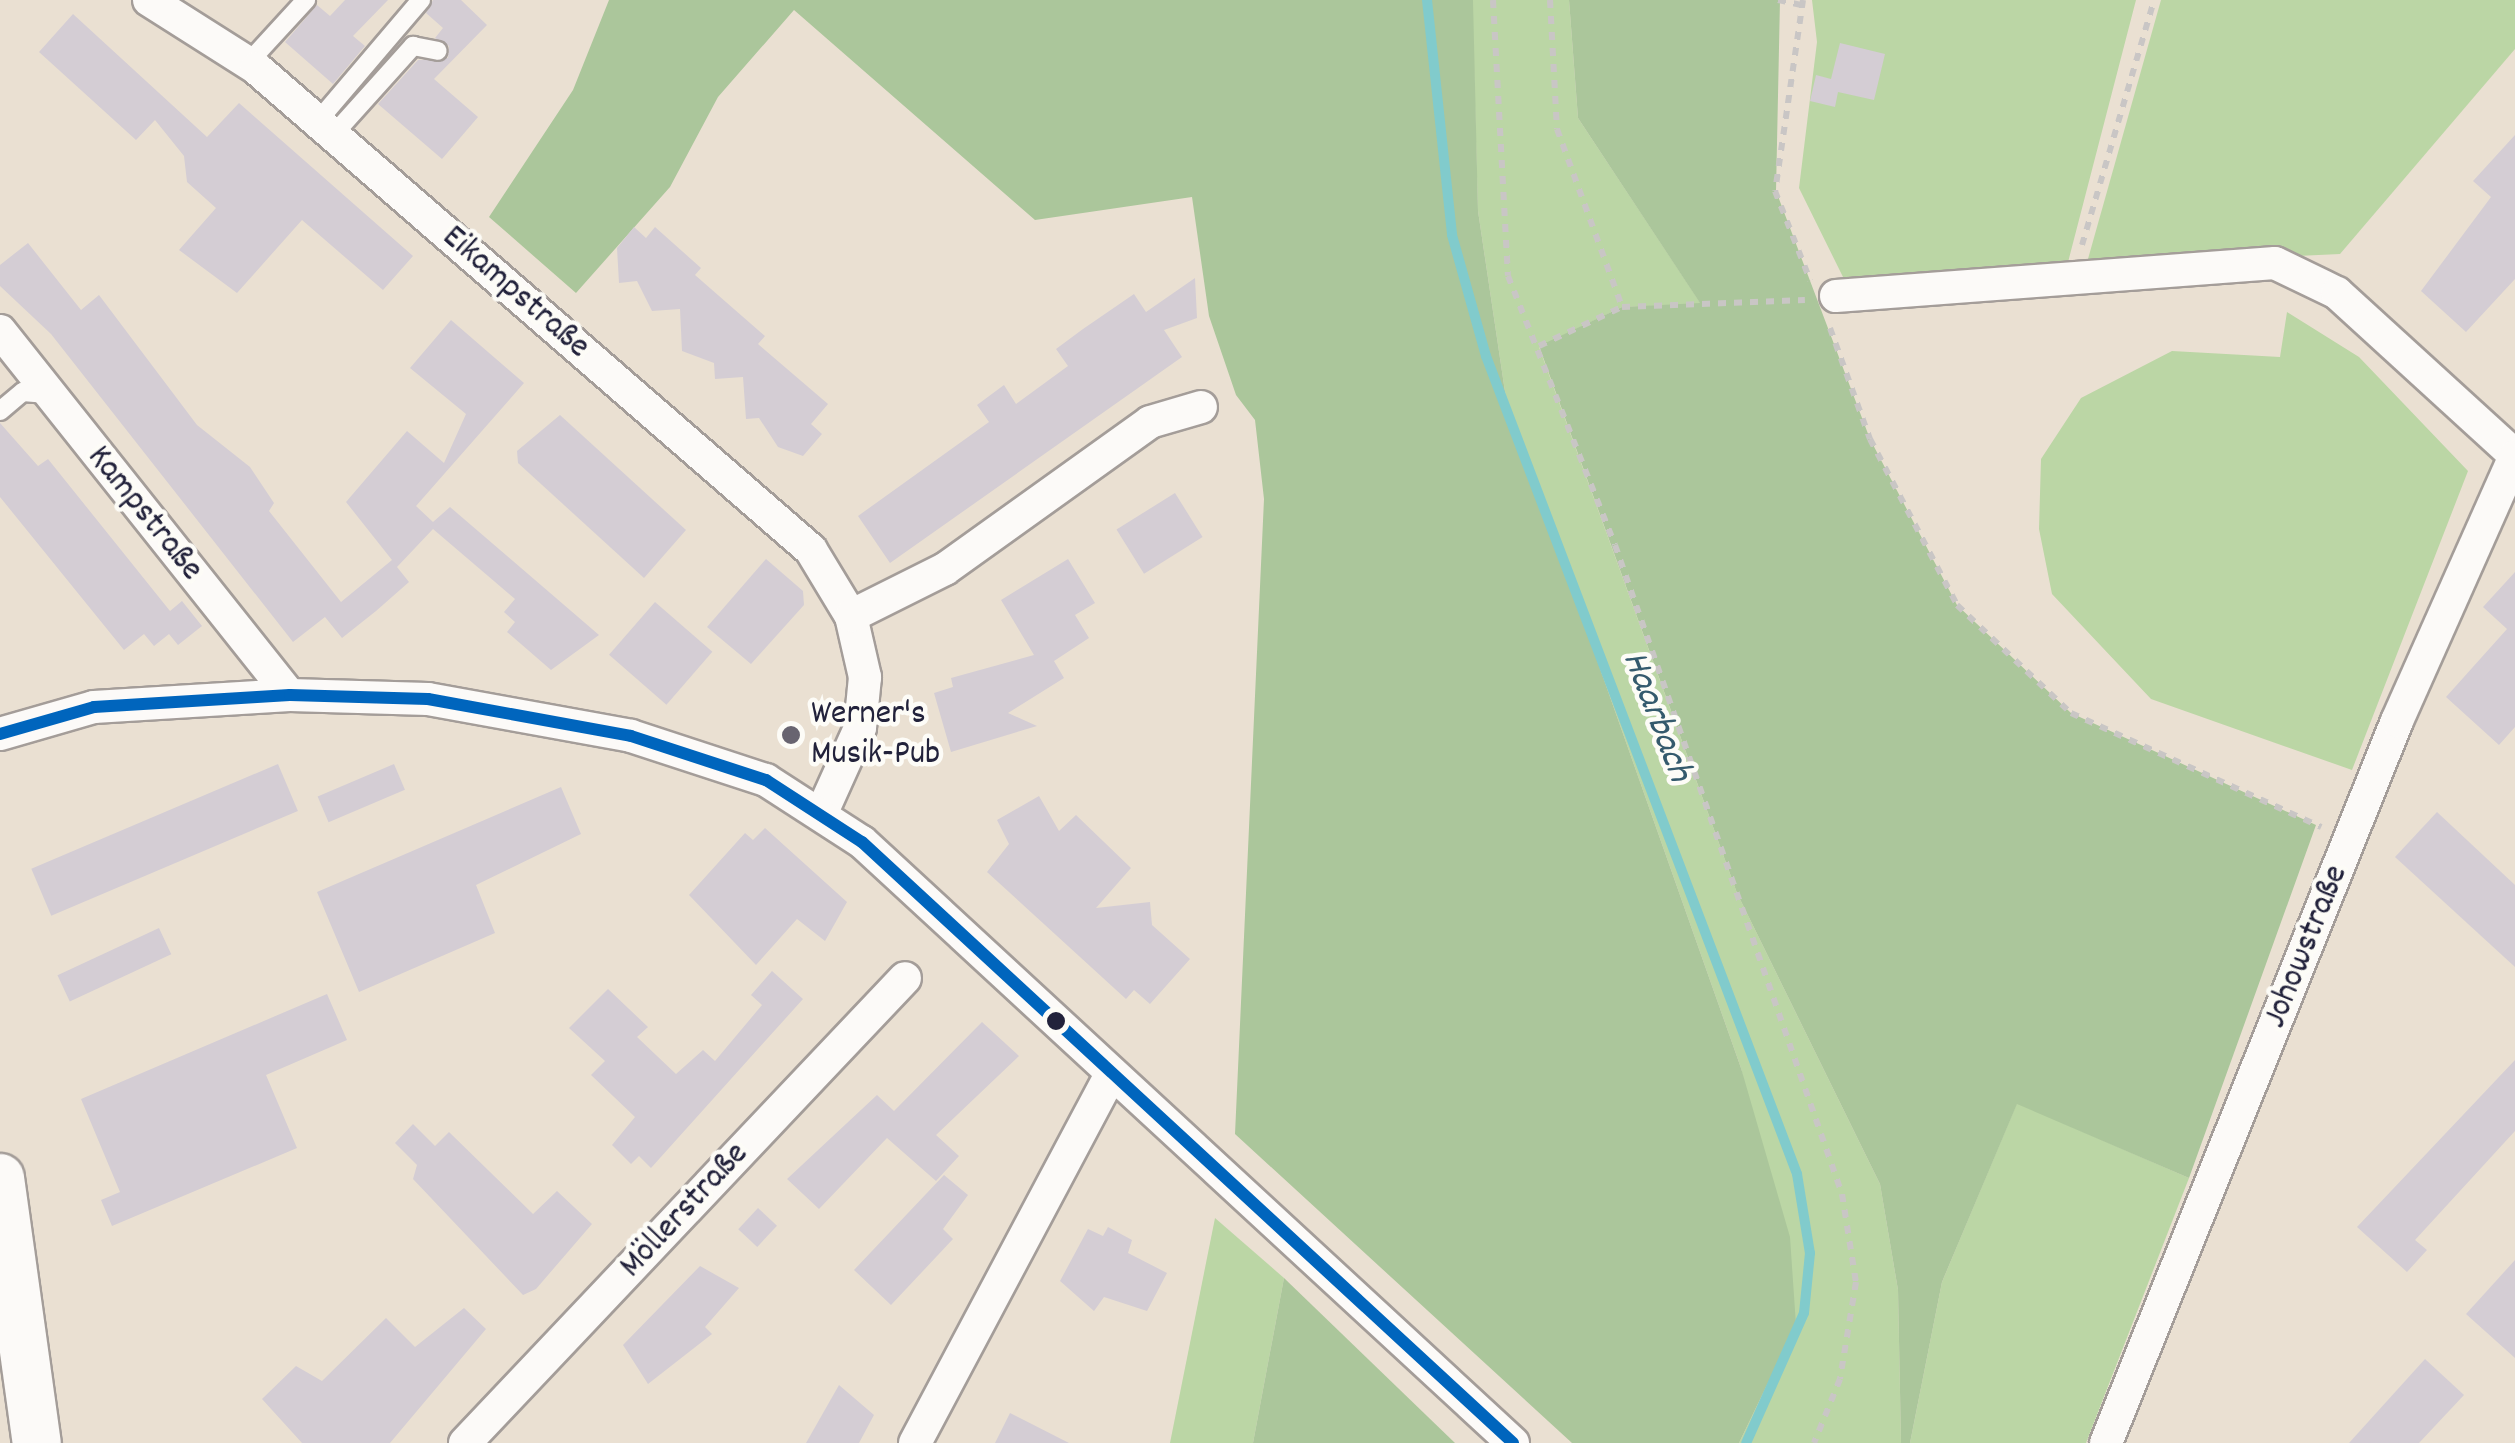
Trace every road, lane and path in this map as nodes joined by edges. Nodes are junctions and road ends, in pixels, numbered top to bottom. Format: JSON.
{"nodes":[{"id":1,"x":149,"y":0,"type":"edge"},
{"id":2,"x":306,"y":0,"type":"edge"},
{"id":3,"x":421,"y":0,"type":"edge"},
{"id":4,"x":1493,"y":0,"type":"edge"},
{"id":5,"x":1550,"y":0,"type":"edge"},
{"id":6,"x":1778,"y":0,"type":"edge"},
{"id":7,"x":2154,"y":0,"type":"edge"},
{"id":8,"x":1802,"y":3,"type":"edge"},
{"id":9,"x":185,"y":9,"type":"edge"},
{"id":10,"x":438,"y":52,"type":"dead end"},
{"id":11,"x":248,"y":63,"type":"junction"},
{"id":12,"x":325,"y":128,"type":"junction"},
{"id":13,"x":2073,"y":275,"type":"junction"},
{"id":14,"x":1827,"y":298,"type":"junction"},
{"id":15,"x":1622,"y":307,"type":"junction"},
{"id":16,"x":0,"y":331,"type":"edge"},
{"id":17,"x":1539,"y":346,"type":"junction"},
{"id":18,"x":44,"y":394,"type":"junction"},
{"id":19,"x":1201,"y":407,"type":"dead end"},
{"id":20,"x":0,"y":411,"type":"edge"},
{"id":21,"x":2513,"y":454,"type":"edge"},
{"id":22,"x":851,"y":616,"type":"junction"},
{"id":23,"x":290,"y":695,"type":"junction"},
{"id":24,"x":0,"y":734,"type":"edge"},
{"id":25,"x":822,"y":812,"type":"junction"},
{"id":26,"x":2350,"y":840,"type":"junction"},
{"id":27,"x":905,"y":978,"type":"dead end"},
{"id":28,"x":1112,"y":1073,"type":"junction"},
{"id":29,"x":0,"y":1178,"type":"edge"},
{"id":30,"x":37,"y":1443,"type":"edge"},
{"id":31,"x":465,"y":1443,"type":"edge"},
{"id":32,"x":915,"y":1443,"type":"edge"},
{"id":33,"x":1514,"y":1443,"type":"edge"},
{"id":34,"x":1814,"y":1443,"type":"edge"},
{"id":35,"x":2106,"y":1443,"type":"edge"}],
"edges":[{"from":1,"to":9,"type":"street","name":"Eikampstraße"},
{"from":2,"to":11,"type":"lane"},
{"from":3,"to":12,"type":"lane"},
{"from":4,"to":17,"type":"path"},
{"from":5,"to":15,"type":"path"},
{"from":6,"to":8,"type":"path"},
{"from":7,"to":13,"type":"path"},
{"from":8,"to":14,"type":"path"},
{"from":9,"to":11,"type":"street","name":"Eikampstraße"},
{"from":10,"to":12,"type":"lane"},
{"from":11,"to":12,"type":"street","name":"Eikampstraße"},
{"from":12,"to":22,"type":"street","name":"Eikampstraße"},
{"from":13,"to":14,"type":"street","name":"Johowstraße"},
{"from":13,"to":21,"type":"street","name":"Johowstraße"},
{"from":14,"to":15,"type":"path"},
{"from":14,"to":26,"type":"path"},
{"from":15,"to":17,"type":"path"},
{"from":16,"to":18,"type":"street","name":"Kampstraße"},
{"from":17,"to":34,"type":"path"},
{"from":18,"to":20,"type":"lane"},
{"from":18,"to":23,"type":"street","name":"Kampstraße"},
{"from":19,"to":22,"type":"street"},
{"from":21,"to":26,"type":"street","name":"Johowstraße"},
{"from":22,"to":25,"type":"street","name":"Eikampstraße"},
{"from":23,"to":24,"type":"street"},
{"from":23,"to":25,"type":"street"},
{"from":25,"to":28,"type":"street"},
{"from":26,"to":35,"type":"street","name":"Johowstraße"},
{"from":27,"to":31,"type":"street","name":"Möllerstraße"},
{"from":28,"to":32,"type":"street"},
{"from":28,"to":33,"type":"street"},
{"from":29,"to":30,"type":"street"}]}
